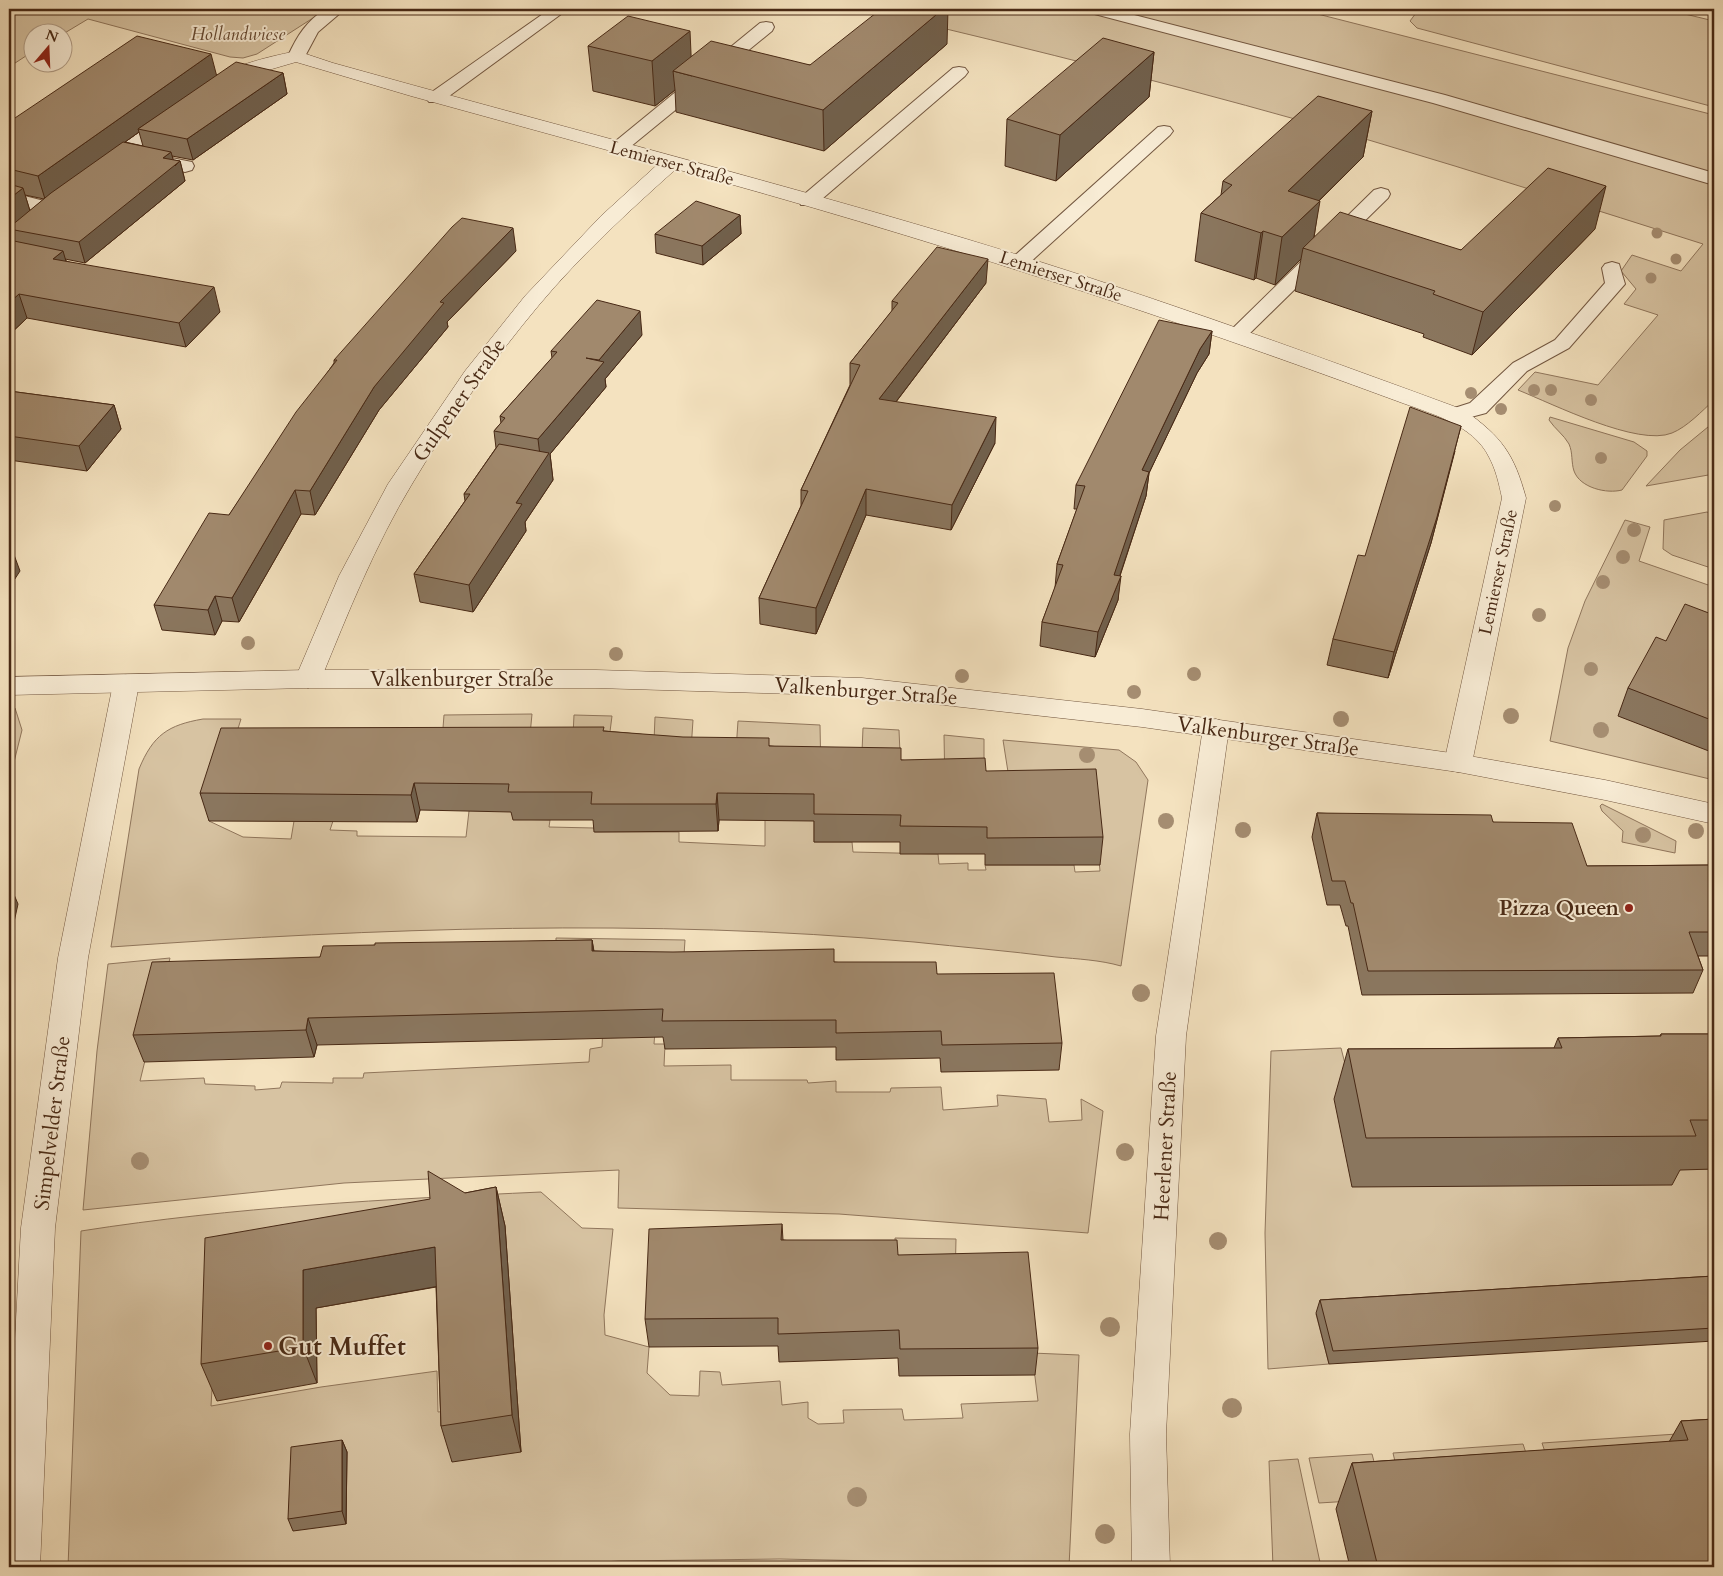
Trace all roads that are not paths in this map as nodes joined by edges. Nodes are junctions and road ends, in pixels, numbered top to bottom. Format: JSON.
{"nodes":[{"id":1,"x":337,"y":9,"type":"edge"},
{"id":2,"x":560,"y":9,"type":"edge"},
{"id":3,"x":1093,"y":9,"type":"edge"},
{"id":4,"x":766,"y":27,"type":"dead end"},
{"id":5,"x":297,"y":56,"type":"junction"},
{"id":6,"x":959,"y":72,"type":"dead end"},
{"id":7,"x":211,"y":90,"type":"edge"},
{"id":8,"x":435,"y":98,"type":"junction"},
{"id":9,"x":187,"y":107,"type":"edge"},
{"id":10,"x":1164,"y":131,"type":"dead end"},
{"id":11,"x":618,"y":148,"type":"junction"},
{"id":12,"x":123,"y":152,"type":"junction"},
{"id":13,"x":672,"y":163,"type":"junction"},
{"id":14,"x":184,"y":166,"type":"dead end"},
{"id":15,"x":94,"y":175,"type":"edge"},
{"id":16,"x":1714,"y":179,"type":"edge"},
{"id":17,"x":1381,"y":194,"type":"dead end"},
{"id":18,"x":9,"y":198,"type":"edge"},
{"id":19,"x":808,"y":201,"type":"junction"},
{"id":20,"x":56,"y":202,"type":"joint"},
{"id":21,"x":29,"y":224,"type":"edge"},
{"id":22,"x":1019,"y":262,"type":"junction"},
{"id":23,"x":1612,"y":268,"type":"dead end"},
{"id":24,"x":1238,"y":334,"type":"junction"},
{"id":25,"x":1456,"y":415,"type":"junction"},
{"id":26,"x":308,"y":679,"type":"junction"},
{"id":27,"x":126,"y":684,"type":"junction"},
{"id":28,"x":9,"y":686,"type":"edge"},
{"id":29,"x":1216,"y":728,"type":"junction"},
{"id":30,"x":1458,"y":763,"type":"junction"},
{"id":31,"x":1714,"y":814,"type":"edge"},
{"id":32,"x":21,"y":1567,"type":"edge"},
{"id":33,"x":1151,"y":1567,"type":"edge"}],
"edges":[{"from":1,"to":5,"type":"lane"},
{"from":2,"to":8,"type":"lane"},
{"from":3,"to":16,"type":"lane"},
{"from":4,"to":11,"type":"lane"},
{"from":5,"to":7,"type":"street"},
{"from":5,"to":8,"type":"street","name":"Lemierser Straße"},
{"from":6,"to":19,"type":"lane"},
{"from":8,"to":11,"type":"street","name":"Lemierser Straße"},
{"from":9,"to":12,"type":"street"},
{"from":10,"to":22,"type":"lane"},
{"from":11,"to":13,"type":"street","name":"Lemierser Straße"},
{"from":12,"to":14,"type":"lane"},
{"from":12,"to":15,"type":"street"},
{"from":13,"to":19,"type":"street","name":"Lemierser Straße"},
{"from":13,"to":26,"type":"street","name":"Gulpener Straße"},
{"from":17,"to":24,"type":"lane"},
{"from":18,"to":20,"type":"lane"},
{"from":19,"to":22,"type":"street","name":"Lemierser Straße"},
{"from":20,"to":21,"type":"street"},
{"from":22,"to":24,"type":"street","name":"Lemierser Straße"},
{"from":23,"to":25,"type":"lane"},
{"from":24,"to":25,"type":"street","name":"Lemierser Straße"},
{"from":25,"to":30,"type":"street","name":"Lemierser Straße"},
{"from":26,"to":27,"type":"street","name":"Valkenburger Straße"},
{"from":26,"to":29,"type":"street","name":"Valkenburger Straße"},
{"from":27,"to":28,"type":"street","name":"Valkenburger Straße"},
{"from":27,"to":32,"type":"street","name":"Simpelvelder Straße"},
{"from":29,"to":30,"type":"street","name":"Valkenburger Straße"},
{"from":29,"to":33,"type":"street","name":"Heerlener Straße"},
{"from":30,"to":31,"type":"street","name":"Valkenburger Straße"}]}
